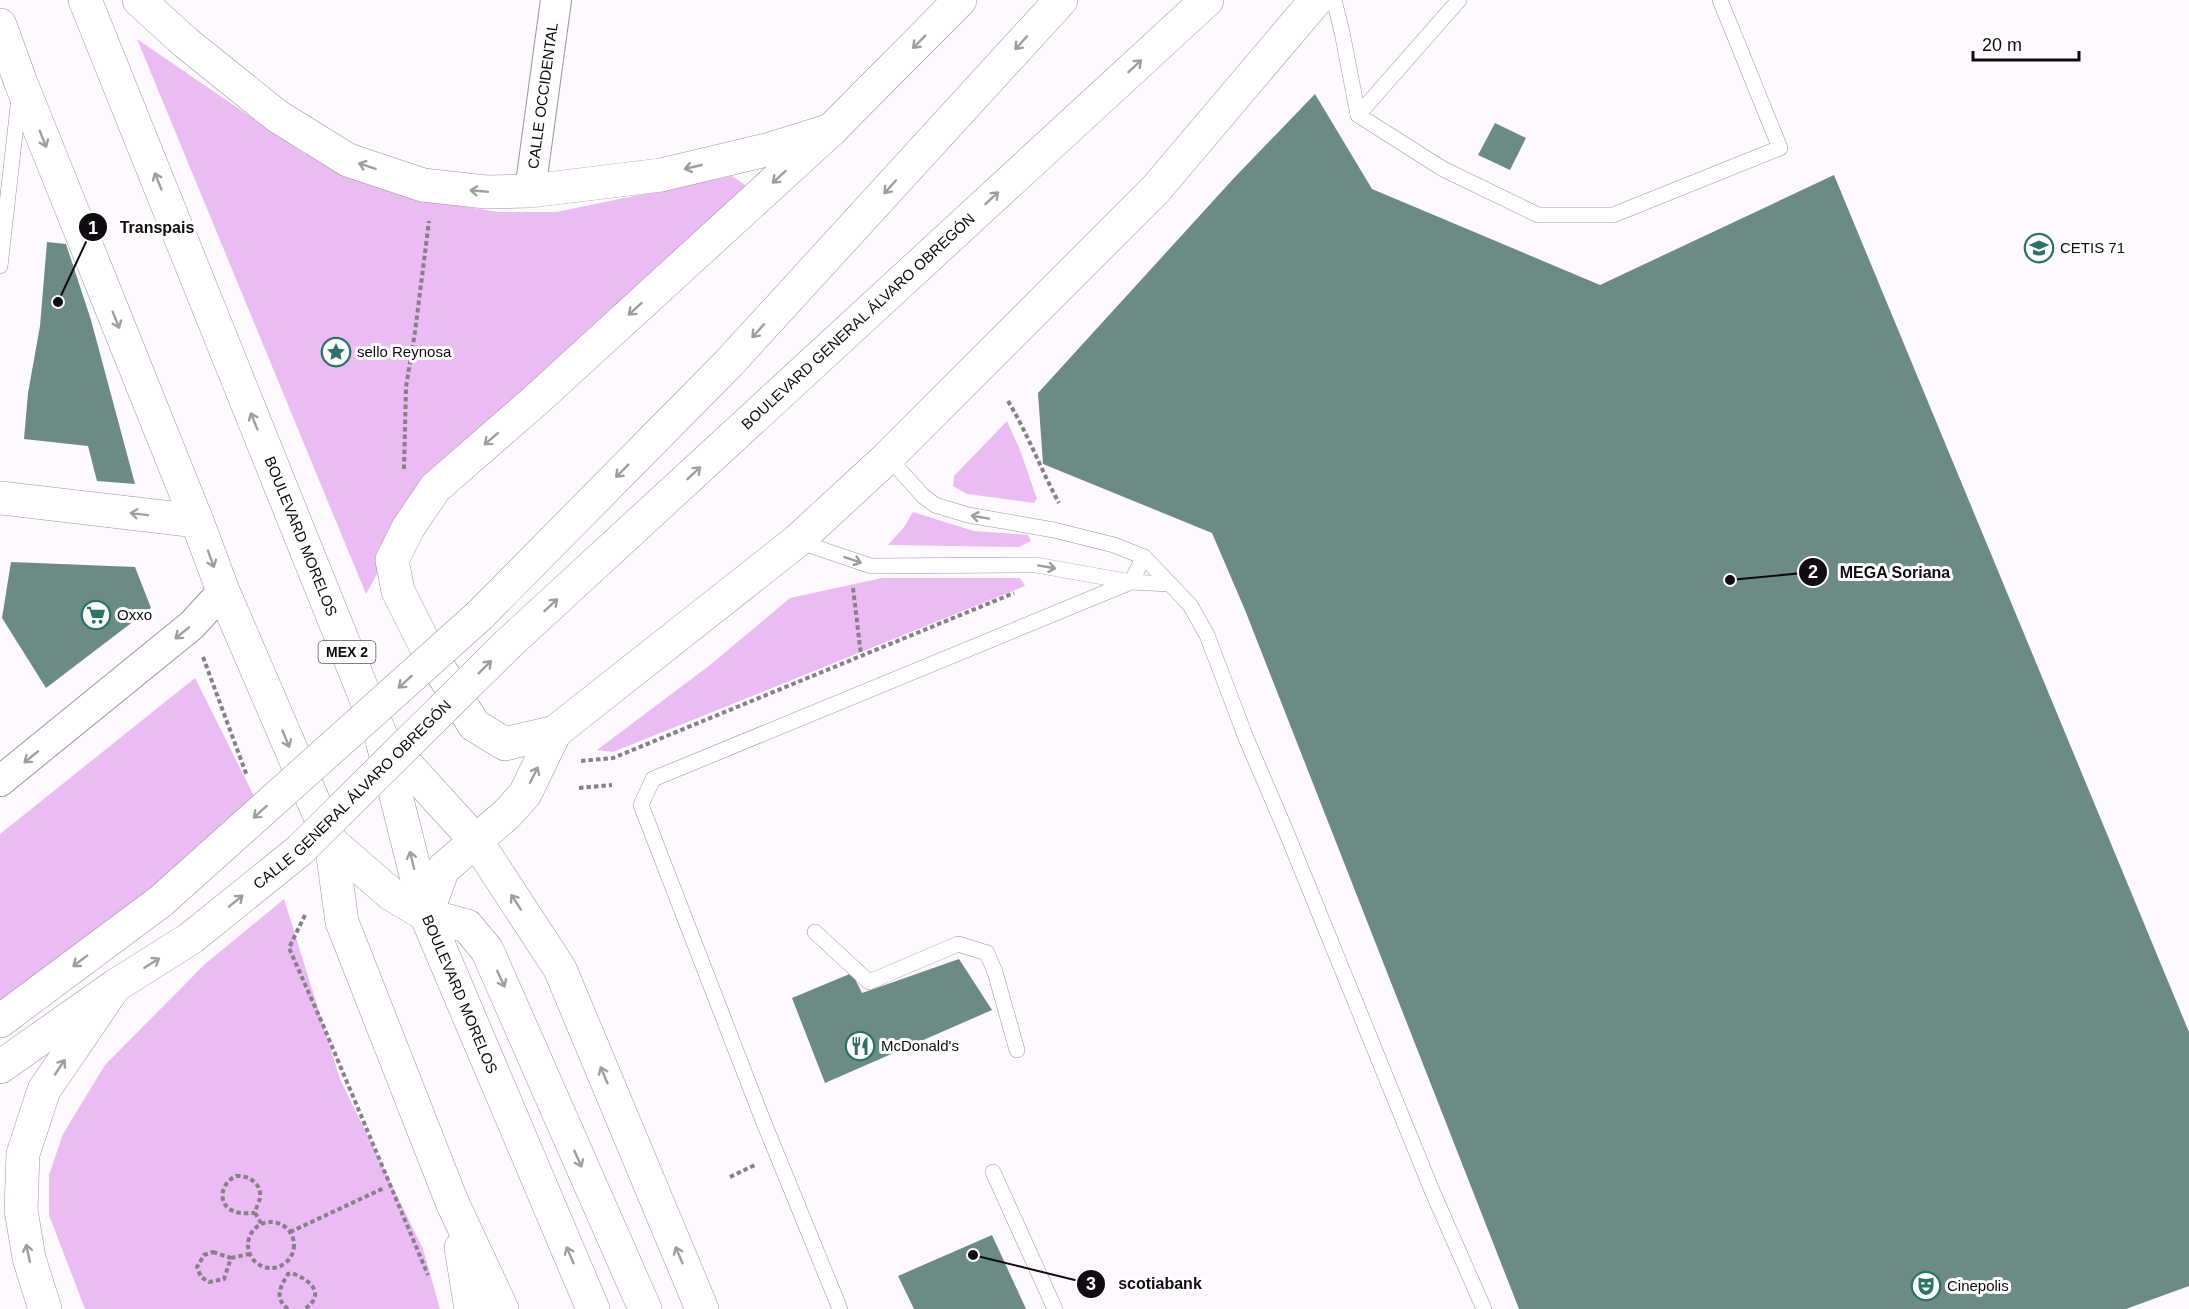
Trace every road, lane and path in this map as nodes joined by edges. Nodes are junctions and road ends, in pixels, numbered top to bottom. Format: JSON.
{"nodes":[{"id":1,"x":85,"y":0,"type":"edge"},
{"id":2,"x":556,"y":0,"type":"edge"},
{"id":3,"x":960,"y":0,"type":"edge"},
{"id":4,"x":1061,"y":0,"type":"edge"},
{"id":5,"x":1207,"y":0,"type":"edge"},
{"id":6,"x":1316,"y":0,"type":"edge"},
{"id":7,"x":1334,"y":0,"type":"edge"},
{"id":8,"x":1459,"y":0,"type":"edge"},
{"id":9,"x":1720,"y":0,"type":"edge"},
{"id":10,"x":145,"y":1,"type":"edge"},
{"id":11,"x":0,"y":25,"type":"edge"},
{"id":12,"x":21,"y":83,"type":"junction"},
{"id":13,"x":1358,"y":115,"type":"junction"},
{"id":14,"x":831,"y":130,"type":"junction"},
{"id":15,"x":530,"y":191,"type":"junction"},
{"id":16,"x":430,"y":216,"type":"dead end"},
{"id":17,"x":0,"y":266,"type":"edge"},
{"id":18,"x":1008,"y":402,"type":"dead end"},
{"id":19,"x":888,"y":457,"type":"junction"},
{"id":20,"x":404,"y":478,"type":"dead end"},
{"id":21,"x":0,"y":498,"type":"edge"},
{"id":22,"x":1059,"y":503,"type":"dead end"},
{"id":23,"x":198,"y":521,"type":"junction"},
{"id":24,"x":798,"y":541,"type":"junction"},
{"id":25,"x":1144,"y":557,"type":"junction"},
{"id":26,"x":853,"y":582,"type":"dead end"},
{"id":27,"x":1131,"y":582,"type":"junction"},
{"id":28,"x":1169,"y":584,"type":"junction"},
{"id":29,"x":1023,"y":589,"type":"dead end"},
{"id":30,"x":223,"y":591,"type":"junction"},
{"id":31,"x":192,"y":625,"type":"junction"},
{"id":32,"x":508,"y":644,"type":"joint"},
{"id":33,"x":861,"y":656,"type":"junction"},
{"id":34,"x":555,"y":732,"type":"junction"},
{"id":35,"x":381,"y":736,"type":"junction"},
{"id":36,"x":580,"y":761,"type":"dead end"},
{"id":37,"x":249,"y":780,"type":"dead end"},
{"id":38,"x":0,"y":781,"type":"edge"},
{"id":39,"x":612,"y":785,"type":"dead end"},
{"id":40,"x":579,"y":788,"type":"dead end"},
{"id":41,"x":331,"y":842,"type":"junction"},
{"id":42,"x":477,"y":842,"type":"junction"},
{"id":43,"x":306,"y":911,"type":"dead end"},
{"id":44,"x":426,"y":915,"type":"junction"},
{"id":45,"x":815,"y":932,"type":"dead end"},
{"id":46,"x":115,"y":986,"type":"junction"},
{"id":47,"x":0,"y":1021,"type":"edge"},
{"id":48,"x":1017,"y":1050,"type":"dead end"},
{"id":49,"x":0,"y":1067,"type":"edge"},
{"id":50,"x":761,"y":1162,"type":"dead end"},
{"id":51,"x":993,"y":1172,"type":"dead end"},
{"id":52,"x":730,"y":1177,"type":"dead end"},
{"id":53,"x":384,"y":1188,"type":"dead end"},
{"id":54,"x":452,"y":1202,"type":"junction"},
{"id":55,"x":255,"y":1213,"type":"junction"},
{"id":56,"x":261,"y":1223,"type":"junction"},
{"id":57,"x":290,"y":1232,"type":"junction"},
{"id":58,"x":249,"y":1254,"type":"junction"},
{"id":59,"x":231,"y":1258,"type":"junction"},
{"id":60,"x":284,"y":1264,"type":"junction"},
{"id":61,"x":288,"y":1274,"type":"junction"},
{"id":62,"x":429,"y":1279,"type":"dead end"},
{"id":63,"x":45,"y":1309,"type":"edge"},
{"id":64,"x":288,"y":1309,"type":"edge"},
{"id":65,"x":305,"y":1309,"type":"edge"},
{"id":66,"x":471,"y":1309,"type":"edge"},
{"id":67,"x":502,"y":1309,"type":"edge"},
{"id":68,"x":593,"y":1309,"type":"edge"},
{"id":69,"x":645,"y":1309,"type":"edge"},
{"id":70,"x":702,"y":1309,"type":"edge"},
{"id":71,"x":840,"y":1309,"type":"edge"},
{"id":72,"x":1055,"y":1309,"type":"edge"},
{"id":73,"x":1484,"y":1309,"type":"edge"}],
"edges":[{"from":35,"to":1,"type":"main road","name":"BOULEVARD MORELOS","number":"MEX 2","one_way":true},
{"from":2,"to":15,"type":"street","name":"CALLE OCCIDENTAL"},
{"from":3,"to":14,"type":"main road","one_way":true},
{"from":4,"to":47,"type":"main road","one_way":true,"bridge":true},
{"from":32,"to":5,"type":"main road","name":"BOULEVARD GENERAL ÁLVARO OBREGÓN","one_way":true},
{"from":6,"to":19,"type":"main road"},
{"from":7,"to":13,"type":"lane"},
{"from":8,"to":13,"type":"lane"},
{"from":9,"to":13,"type":"lane"},
{"from":15,"to":10,"type":"main road","one_way":true},
{"from":11,"to":12,"type":"main road"},
{"from":12,"to":17,"type":"lane"},
{"from":12,"to":23,"type":"main road","one_way":true},
{"from":14,"to":15,"type":"main road","one_way":true},
{"from":14,"to":34,"type":"main road","one_way":true},
{"from":16,"to":20,"type":"path"},
{"from":18,"to":22,"type":"path"},
{"from":19,"to":24,"type":"main road"},
{"from":25,"to":19,"type":"lane","one_way":true},
{"from":23,"to":21,"type":"main road","one_way":true},
{"from":23,"to":30,"type":"main road","one_way":true},
{"from":24,"to":27,"type":"lane","one_way":true},
{"from":24,"to":34,"type":"main road"},
{"from":25,"to":27,"type":"lane"},
{"from":25,"to":28,"type":"lane"},
{"from":26,"to":33,"type":"path"},
{"from":27,"to":28,"type":"lane"},
{"from":27,"to":71,"type":"lane"},
{"from":28,"to":73,"type":"lane"},
{"from":29,"to":33,"type":"path"},
{"from":30,"to":31,"type":"street"},
{"from":30,"to":41,"type":"main road","one_way":true},
{"from":31,"to":37,"type":"path"},
{"from":31,"to":38,"type":"street","one_way":true},
{"from":46,"to":32,"type":"main road","name":"CALLE GENERAL ÁLVARO OBREGÓN","one_way":true,"bridge":true},
{"from":33,"to":36,"type":"path"},
{"from":42,"to":34,"type":"main road","one_way":true},
{"from":35,"to":42,"type":"main road"},
{"from":44,"to":35,"type":"main road","name":"BOULEVARD MORELOS","number":"MEX 2","one_way":true},
{"from":39,"to":40,"type":"path"},
{"from":41,"to":44,"type":"main road"},
{"from":41,"to":54,"type":"main road"},
{"from":42,"to":44,"type":"main road"},
{"from":70,"to":42,"type":"main road","one_way":true},
{"from":43,"to":62,"type":"path"},
{"from":68,"to":44,"type":"main road","name":"BOULEVARD MORELOS","number":"MEX 2","one_way":true},
{"from":44,"to":69,"type":"main road","one_way":true},
{"from":45,"to":48,"type":"lane"},
{"from":46,"to":49,"type":"main road"},
{"from":63,"to":46,"type":"main road","one_way":true},
{"from":50,"to":52,"type":"path"},
{"from":51,"to":72,"type":"lane"},
{"from":53,"to":57,"type":"path"},
{"from":54,"to":66,"type":"main road"},
{"from":54,"to":67,"type":"main road"},
{"from":55,"to":55,"type":"path"},
{"from":55,"to":56,"type":"path"},
{"from":56,"to":57,"type":"path"},
{"from":56,"to":58,"type":"path"},
{"from":57,"to":60,"type":"path"},
{"from":58,"to":59,"type":"path"},
{"from":58,"to":60,"type":"path"},
{"from":59,"to":59,"type":"path"},
{"from":60,"to":61,"type":"path"},
{"from":61,"to":64,"type":"path"},
{"from":61,"to":65,"type":"path"}]}
